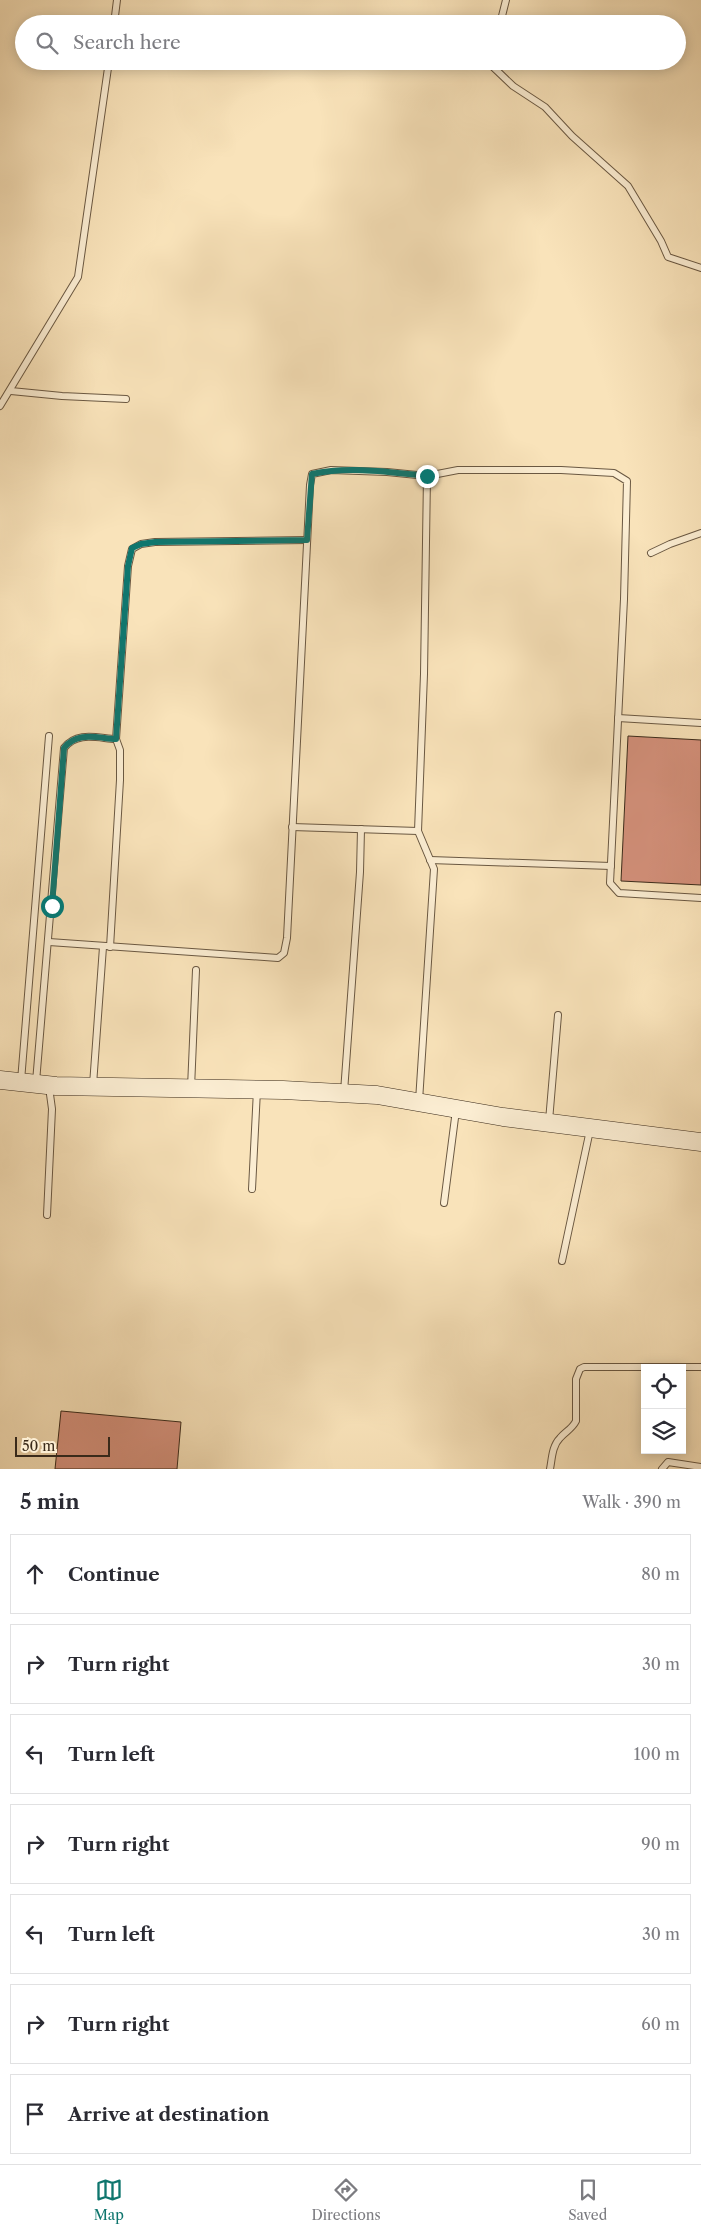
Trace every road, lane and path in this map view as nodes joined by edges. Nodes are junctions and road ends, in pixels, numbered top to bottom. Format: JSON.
{"nodes":[{"id":1,"x":118,"y":0,"type":"edge"},
{"id":2,"x":506,"y":0,"type":"edge"},
{"id":3,"x":116,"y":15,"type":"edge"},
{"id":4,"x":502,"y":15,"type":"edge"},
{"id":5,"x":108,"y":70,"type":"edge"},
{"id":6,"x":496,"y":70,"type":"edge"},
{"id":7,"x":701,"y":268,"type":"edge"},
{"id":8,"x":11,"y":391,"type":"junction"},
{"id":9,"x":126,"y":399,"type":"dead end"},
{"id":10,"x":0,"y":406,"type":"edge"},
{"id":11,"x":427,"y":476,"type":"junction"},
{"id":12,"x":701,"y":533,"type":"edge"},
{"id":13,"x":307,"y":540,"type":"junction"},
{"id":14,"x":651,"y":553,"type":"dead end"},
{"id":15,"x":618,"y":718,"type":"junction"},
{"id":16,"x":701,"y":723,"type":"edge"},
{"id":17,"x":49,"y":736,"type":"dead end"},
{"id":18,"x":116,"y":739,"type":"junction"},
{"id":19,"x":292,"y":827,"type":"junction"},
{"id":20,"x":361,"y":829,"type":"junction"},
{"id":21,"x":418,"y":831,"type":"junction"},
{"id":22,"x":430,"y":860,"type":"junction"},
{"id":23,"x":611,"y":866,"type":"junction"},
{"id":24,"x":701,"y":898,"type":"edge"},
{"id":25,"x":49,"y":942,"type":"junction"},
{"id":26,"x":102,"y":947,"type":"junction"},
{"id":27,"x":110,"y":947,"type":"junction"},
{"id":28,"x":196,"y":970,"type":"dead end"},
{"id":29,"x":558,"y":1015,"type":"dead end"},
{"id":30,"x":0,"y":1080,"type":"edge"},
{"id":31,"x":36,"y":1084,"type":"junction"},
{"id":32,"x":93,"y":1086,"type":"junction"},
{"id":33,"x":192,"y":1088,"type":"junction"},
{"id":34,"x":257,"y":1089,"type":"junction"},
{"id":35,"x":344,"y":1093,"type":"junction"},
{"id":36,"x":419,"y":1102,"type":"junction"},
{"id":37,"x":456,"y":1107,"type":"junction"},
{"id":38,"x":549,"y":1123,"type":"junction"},
{"id":39,"x":591,"y":1127,"type":"junction"},
{"id":40,"x":701,"y":1142,"type":"edge"},
{"id":41,"x":252,"y":1189,"type":"dead end"},
{"id":42,"x":444,"y":1203,"type":"dead end"},
{"id":43,"x":47,"y":1215,"type":"dead end"},
{"id":44,"x":562,"y":1261,"type":"dead end"},
{"id":45,"x":701,"y":1367,"type":"edge"},
{"id":46,"x":701,"y":1468,"type":"edge"},
{"id":47,"x":550,"y":1469,"type":"edge"},
{"id":48,"x":662,"y":1469,"type":"edge"}],
"edges":[{"from":1,"to":3,"type":"lane"},
{"from":2,"to":4,"type":"lane"},
{"from":5,"to":8,"type":"lane"},
{"from":6,"to":7,"type":"lane"},
{"from":8,"to":9,"type":"lane"},
{"from":8,"to":10,"type":"lane"},
{"from":11,"to":13,"type":"lane"},
{"from":11,"to":15,"type":"lane"},
{"from":11,"to":21,"type":"lane"},
{"from":12,"to":14,"type":"lane"},
{"from":13,"to":18,"type":"lane"},
{"from":13,"to":19,"type":"lane"},
{"from":15,"to":16,"type":"lane"},
{"from":15,"to":23,"type":"lane"},
{"from":17,"to":31,"type":"lane"},
{"from":18,"to":25,"type":"lane"},
{"from":18,"to":27,"type":"lane"},
{"from":19,"to":20,"type":"lane"},
{"from":19,"to":27,"type":"lane"},
{"from":20,"to":21,"type":"lane"},
{"from":20,"to":35,"type":"lane"},
{"from":21,"to":22,"type":"lane"},
{"from":22,"to":23,"type":"lane"},
{"from":22,"to":36,"type":"lane"},
{"from":23,"to":24,"type":"lane"},
{"from":25,"to":26,"type":"lane"},
{"from":25,"to":31,"type":"lane"},
{"from":26,"to":27,"type":"lane"},
{"from":26,"to":32,"type":"lane"},
{"from":28,"to":33,"type":"lane"},
{"from":29,"to":38,"type":"lane"},
{"from":30,"to":31,"type":"street"},
{"from":31,"to":32,"type":"street"},
{"from":31,"to":43,"type":"lane"},
{"from":32,"to":33,"type":"street"},
{"from":33,"to":34,"type":"street"},
{"from":34,"to":35,"type":"street"},
{"from":34,"to":41,"type":"lane"},
{"from":35,"to":36,"type":"street"},
{"from":36,"to":37,"type":"street"},
{"from":37,"to":38,"type":"street"},
{"from":37,"to":42,"type":"lane"},
{"from":38,"to":39,"type":"street"},
{"from":39,"to":40,"type":"street"},
{"from":39,"to":44,"type":"lane"},
{"from":45,"to":47,"type":"lane"},
{"from":46,"to":48,"type":"lane"}]}
